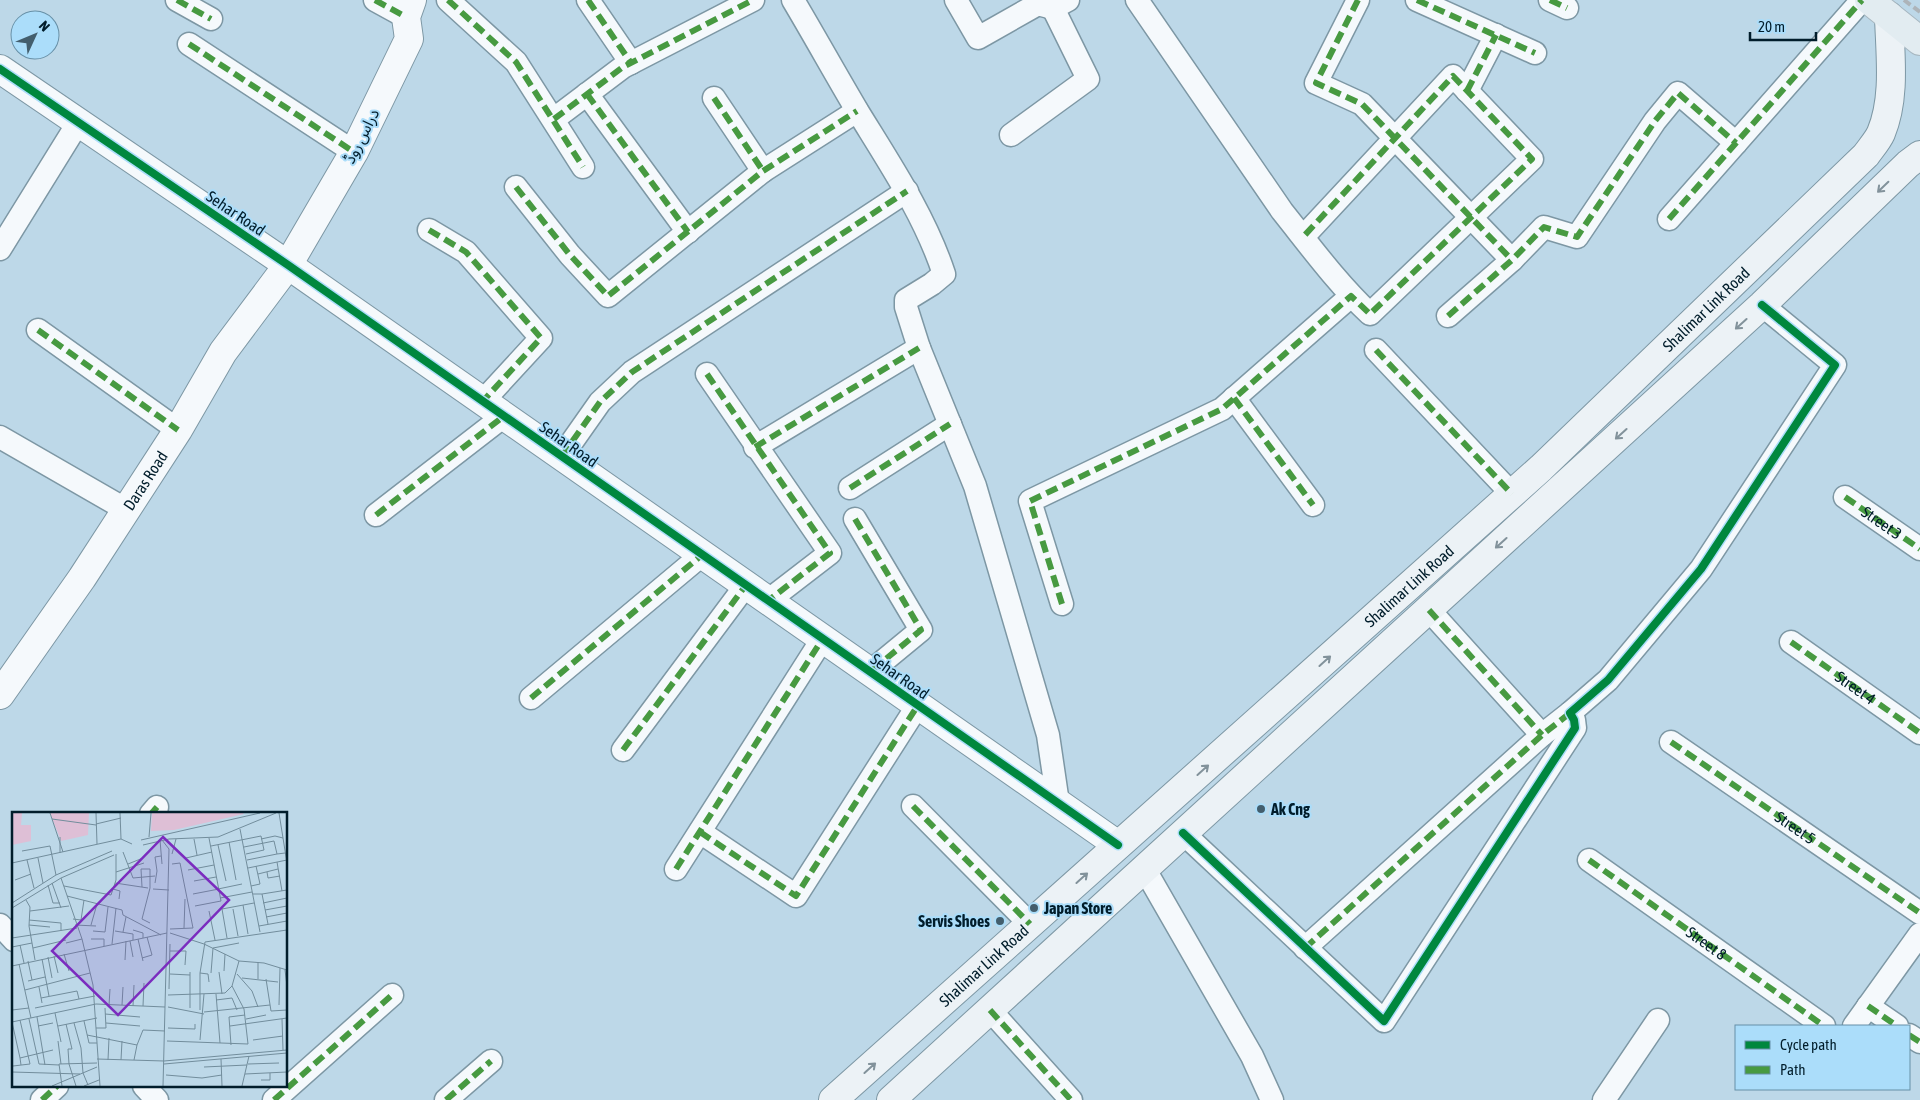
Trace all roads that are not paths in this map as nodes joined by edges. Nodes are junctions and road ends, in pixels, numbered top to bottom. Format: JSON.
{"nodes":[{"id":1,"x":177,"y":0,"type":"edge"},
{"id":2,"x":375,"y":0,"type":"edge"},
{"id":3,"x":448,"y":0,"type":"edge"},
{"id":4,"x":588,"y":0,"type":"edge"},
{"id":5,"x":753,"y":0,"type":"edge"},
{"id":6,"x":793,"y":0,"type":"edge"},
{"id":7,"x":956,"y":0,"type":"edge"},
{"id":8,"x":1137,"y":0,"type":"edge"},
{"id":9,"x":1358,"y":0,"type":"edge"},
{"id":10,"x":1417,"y":0,"type":"edge"},
{"id":11,"x":1862,"y":0,"type":"edge"},
{"id":12,"x":1060,"y":4,"type":"edge"},
{"id":13,"x":1879,"y":8,"type":"edge"},
{"id":14,"x":409,"y":9,"type":"edge"},
{"id":15,"x":211,"y":19,"type":"dead end"},
{"id":16,"x":1496,"y":35,"type":"junction"},
{"id":17,"x":1920,"y":41,"type":"edge"},
{"id":18,"x":188,"y":44,"type":"dead end"},
{"id":19,"x":1535,"y":53,"type":"dead end"},
{"id":20,"x":631,"y":62,"type":"junction"},
{"id":21,"x":0,"y":69,"type":"edge"},
{"id":22,"x":1467,"y":91,"type":"junction"},
{"id":23,"x":587,"y":94,"type":"junction"},
{"id":24,"x":714,"y":98,"type":"dead end"},
{"id":25,"x":857,"y":111,"type":"junction"},
{"id":26,"x":554,"y":119,"type":"junction"},
{"id":27,"x":78,"y":122,"type":"junction"},
{"id":28,"x":1011,"y":134,"type":"dead end"},
{"id":29,"x":1394,"y":138,"type":"junction"},
{"id":30,"x":1736,"y":143,"type":"junction"},
{"id":31,"x":354,"y":152,"type":"junction"},
{"id":32,"x":1920,"y":156,"type":"edge"},
{"id":33,"x":583,"y":167,"type":"dead end"},
{"id":34,"x":763,"y":171,"type":"junction"},
{"id":35,"x":516,"y":187,"type":"dead end"},
{"id":36,"x":907,"y":191,"type":"junction"},
{"id":37,"x":1470,"y":218,"type":"junction"},
{"id":38,"x":1669,"y":219,"type":"dead end"},
{"id":39,"x":429,"y":230,"type":"dead end"},
{"id":40,"x":688,"y":232,"type":"junction"},
{"id":41,"x":1303,"y":237,"type":"junction"},
{"id":42,"x":0,"y":249,"type":"edge"},
{"id":43,"x":1512,"y":260,"type":"junction"},
{"id":44,"x":288,"y":265,"type":"junction"},
{"id":45,"x":1351,"y":296,"type":"junction"},
{"id":46,"x":1762,"y":305,"type":"junction"},
{"id":47,"x":1448,"y":316,"type":"dead end"},
{"id":48,"x":38,"y":330,"type":"dead end"},
{"id":49,"x":919,"y":348,"type":"junction"},
{"id":50,"x":1376,"y":350,"type":"dead end"},
{"id":51,"x":707,"y":374,"type":"dead end"},
{"id":52,"x":1234,"y":398,"type":"junction"},
{"id":53,"x":494,"y":408,"type":"junction"},
{"id":54,"x":950,"y":424,"type":"junction"},
{"id":55,"x":178,"y":430,"type":"junction"},
{"id":56,"x":0,"y":437,"type":"edge"},
{"id":57,"x":756,"y":447,"type":"junction"},
{"id":58,"x":562,"y":456,"type":"junction"},
{"id":59,"x":850,"y":488,"type":"dead end"},
{"id":60,"x":1512,"y":494,"type":"junction"},
{"id":61,"x":1844,"y":497,"type":"dead end"},
{"id":62,"x":1313,"y":505,"type":"dead end"},
{"id":63,"x":125,"y":509,"type":"junction"},
{"id":64,"x":376,"y":515,"type":"dead end"},
{"id":65,"x":855,"y":519,"type":"dead end"},
{"id":66,"x":1453,"y":547,"type":"junction"},
{"id":67,"x":1920,"y":549,"type":"edge"},
{"id":68,"x":703,"y":554,"type":"junction"},
{"id":69,"x":1472,"y":569,"type":"junction"},
{"id":70,"x":746,"y":585,"type":"junction"},
{"id":71,"x":768,"y":600,"type":"junction"},
{"id":72,"x":1062,"y":604,"type":"dead end"},
{"id":73,"x":1429,"y":610,"type":"junction"},
{"id":74,"x":822,"y":638,"type":"junction"},
{"id":75,"x":1791,"y":642,"type":"dead end"},
{"id":76,"x":870,"y":672,"type":"junction"},
{"id":77,"x":0,"y":695,"type":"edge"},
{"id":78,"x":530,"y":698,"type":"dead end"},
{"id":79,"x":918,"y":705,"type":"junction"},
{"id":80,"x":1570,"y":712,"type":"junction"},
{"id":81,"x":1920,"y":733,"type":"edge"},
{"id":82,"x":1542,"y":735,"type":"junction"},
{"id":83,"x":1671,"y":742,"type":"dead end"},
{"id":84,"x":622,"y":750,"type":"dead end"},
{"id":85,"x":1058,"y":803,"type":"junction"},
{"id":86,"x":913,"y":806,"type":"dead end"},
{"id":87,"x":700,"y":832,"type":"junction"},
{"id":88,"x":1183,"y":833,"type":"junction"},
{"id":89,"x":1118,"y":845,"type":"junction"},
{"id":90,"x":1589,"y":860,"type":"dead end"},
{"id":91,"x":1144,"y":868,"type":"junction"},
{"id":92,"x":676,"y":869,"type":"dead end"},
{"id":93,"x":1920,"y":913,"type":"edge"},
{"id":94,"x":1030,"y":924,"type":"junction"},
{"id":95,"x":0,"y":925,"type":"edge"},
{"id":96,"x":1920,"y":934,"type":"edge"},
{"id":97,"x":12,"y":938,"type":"edge"},
{"id":98,"x":1304,"y":948,"type":"junction"},
{"id":99,"x":392,"y":995,"type":"dead end"},
{"id":100,"x":1868,"y":1006,"type":"junction"},
{"id":101,"x":990,"y":1010,"type":"junction"},
{"id":102,"x":1658,"y":1020,"type":"dead end"},
{"id":103,"x":1823,"y":1025,"type":"edge"},
{"id":104,"x":1855,"y":1025,"type":"edge"},
{"id":105,"x":1896,"y":1025,"type":"edge"},
{"id":106,"x":491,"y":1061,"type":"dead end"},
{"id":107,"x":55,"y":1088,"type":"edge"},
{"id":108,"x":146,"y":1088,"type":"edge"},
{"id":109,"x":287,"y":1088,"type":"edge"},
{"id":110,"x":288,"y":1088,"type":"edge"},
{"id":111,"x":42,"y":1100,"type":"edge"},
{"id":112,"x":157,"y":1100,"type":"edge"},
{"id":113,"x":274,"y":1100,"type":"edge"},
{"id":114,"x":446,"y":1100,"type":"edge"},
{"id":115,"x":833,"y":1100,"type":"edge"},
{"id":116,"x":891,"y":1100,"type":"edge"},
{"id":117,"x":1071,"y":1100,"type":"edge"},
{"id":118,"x":1272,"y":1100,"type":"edge"},
{"id":119,"x":1604,"y":1100,"type":"edge"}],
"edges":[{"from":1,"to":15,"type":"street"},
{"from":2,"to":14,"type":"street"},
{"from":3,"to":26,"type":"street"},
{"from":4,"to":20,"type":"street"},
{"from":5,"to":20,"type":"street"},
{"from":6,"to":25,"type":"street"},
{"from":7,"to":12,"type":"street"},
{"from":8,"to":41,"type":"street"},
{"from":9,"to":29,"type":"street"},
{"from":10,"to":16,"type":"street"},
{"from":11,"to":30,"type":"street"},
{"from":12,"to":28,"type":"street"},
{"from":13,"to":17,"type":"main road"},
{"from":13,"to":60,"type":"main road","name":"Shalimar Link Road"},
{"from":14,"to":31,"type":"street","name":"دراس روڈ"},
{"from":16,"to":19,"type":"street"},
{"from":16,"to":22,"type":"street"},
{"from":18,"to":31,"type":"street"},
{"from":20,"to":23,"type":"street"},
{"from":21,"to":27,"type":"street","name":"Sehar Road"},
{"from":22,"to":29,"type":"street"},
{"from":22,"to":37,"type":"street"},
{"from":23,"to":26,"type":"street"},
{"from":23,"to":40,"type":"street"},
{"from":24,"to":34,"type":"street"},
{"from":25,"to":34,"type":"street"},
{"from":25,"to":36,"type":"street"},
{"from":26,"to":33,"type":"street"},
{"from":27,"to":42,"type":"street"},
{"from":27,"to":44,"type":"street","name":"Sehar Road"},
{"from":29,"to":37,"type":"street"},
{"from":29,"to":41,"type":"street"},
{"from":30,"to":38,"type":"street"},
{"from":30,"to":43,"type":"street"},
{"from":31,"to":44,"type":"street","name":"دراس روڈ"},
{"from":32,"to":46,"type":"main road","name":"Shalimar Link Road","one_way":true},
{"from":34,"to":40,"type":"street"},
{"from":35,"to":40,"type":"street"},
{"from":36,"to":49,"type":"street"},
{"from":36,"to":58,"type":"street"},
{"from":37,"to":43,"type":"street"},
{"from":37,"to":45,"type":"street"},
{"from":39,"to":53,"type":"street"},
{"from":41,"to":45,"type":"street"},
{"from":43,"to":47,"type":"street"},
{"from":44,"to":53,"type":"street","name":"Sehar Road"},
{"from":44,"to":55,"type":"street","name":"Daras Road"},
{"from":45,"to":52,"type":"street"},
{"from":46,"to":69,"type":"main road","name":"Shalimar Link Road","one_way":true},
{"from":46,"to":80,"type":"street"},
{"from":48,"to":55,"type":"street"},
{"from":49,"to":54,"type":"street"},
{"from":49,"to":57,"type":"street"},
{"from":50,"to":60,"type":"street"},
{"from":51,"to":57,"type":"street"},
{"from":52,"to":62,"type":"street"},
{"from":52,"to":72,"type":"street"},
{"from":53,"to":58,"type":"street","name":"Sehar Road"},
{"from":53,"to":64,"type":"street"},
{"from":54,"to":59,"type":"street"},
{"from":54,"to":85,"type":"street"},
{"from":55,"to":63,"type":"street","name":"Daras Road"},
{"from":56,"to":63,"type":"street"},
{"from":57,"to":71,"type":"street"},
{"from":58,"to":68,"type":"street","name":"Sehar Road"},
{"from":60,"to":66,"type":"main road","name":"Shalimar Link Road"},
{"from":61,"to":67,"type":"street","name":"Street 3"},
{"from":63,"to":77,"type":"street","name":"Daras Road"},
{"from":65,"to":76,"type":"street"},
{"from":66,"to":69,"type":"main road"},
{"from":89,"to":66,"type":"main road","name":"Shalimar Link Road","one_way":true},
{"from":68,"to":70,"type":"street","name":"Sehar Road"},
{"from":68,"to":78,"type":"street"},
{"from":69,"to":73,"type":"main road","name":"Shalimar Link Road"},
{"from":70,"to":71,"type":"street","name":"Sehar Road"},
{"from":70,"to":84,"type":"street"},
{"from":71,"to":74,"type":"street","name":"Sehar Road"},
{"from":73,"to":82,"type":"street"},
{"from":73,"to":88,"type":"main road","name":"Shalimar Link Road"},
{"from":74,"to":76,"type":"street","name":"Sehar Road"},
{"from":74,"to":87,"type":"street"},
{"from":75,"to":81,"type":"street","name":"Street 4"},
{"from":76,"to":79,"type":"street","name":"Sehar Road"},
{"from":79,"to":85,"type":"street","name":"Sehar Road"},
{"from":79,"to":87,"type":"street"},
{"from":80,"to":82,"type":"street"},
{"from":80,"to":98,"type":"street"},
{"from":82,"to":98,"type":"street"},
{"from":83,"to":93,"type":"street","name":"Street 5"},
{"from":85,"to":89,"type":"street","name":"Sehar Road"},
{"from":86,"to":94,"type":"street"},
{"from":87,"to":92,"type":"street"},
{"from":88,"to":91,"type":"main road","name":"Shalimar Link Road"},
{"from":88,"to":98,"type":"street"},
{"from":94,"to":89,"type":"main road","name":"Shalimar Link Road","one_way":true},
{"from":90,"to":103,"type":"street","name":"Street 8"},
{"from":91,"to":101,"type":"main road","name":"Shalimar Link Road"},
{"from":91,"to":118,"type":"street"},
{"from":115,"to":94,"type":"main road","name":"Shalimar Link Road","one_way":true},
{"from":95,"to":97,"type":"street"},
{"from":96,"to":100,"type":"street"},
{"from":99,"to":110,"type":"street"},
{"from":100,"to":104,"type":"street"},
{"from":100,"to":105,"type":"street"},
{"from":101,"to":116,"type":"main road","name":"Shalimar Link Road"},
{"from":101,"to":117,"type":"street"},
{"from":102,"to":119,"type":"street"},
{"from":106,"to":114,"type":"street"},
{"from":107,"to":111,"type":"street"},
{"from":108,"to":112,"type":"street"},
{"from":109,"to":113,"type":"street"}]}
